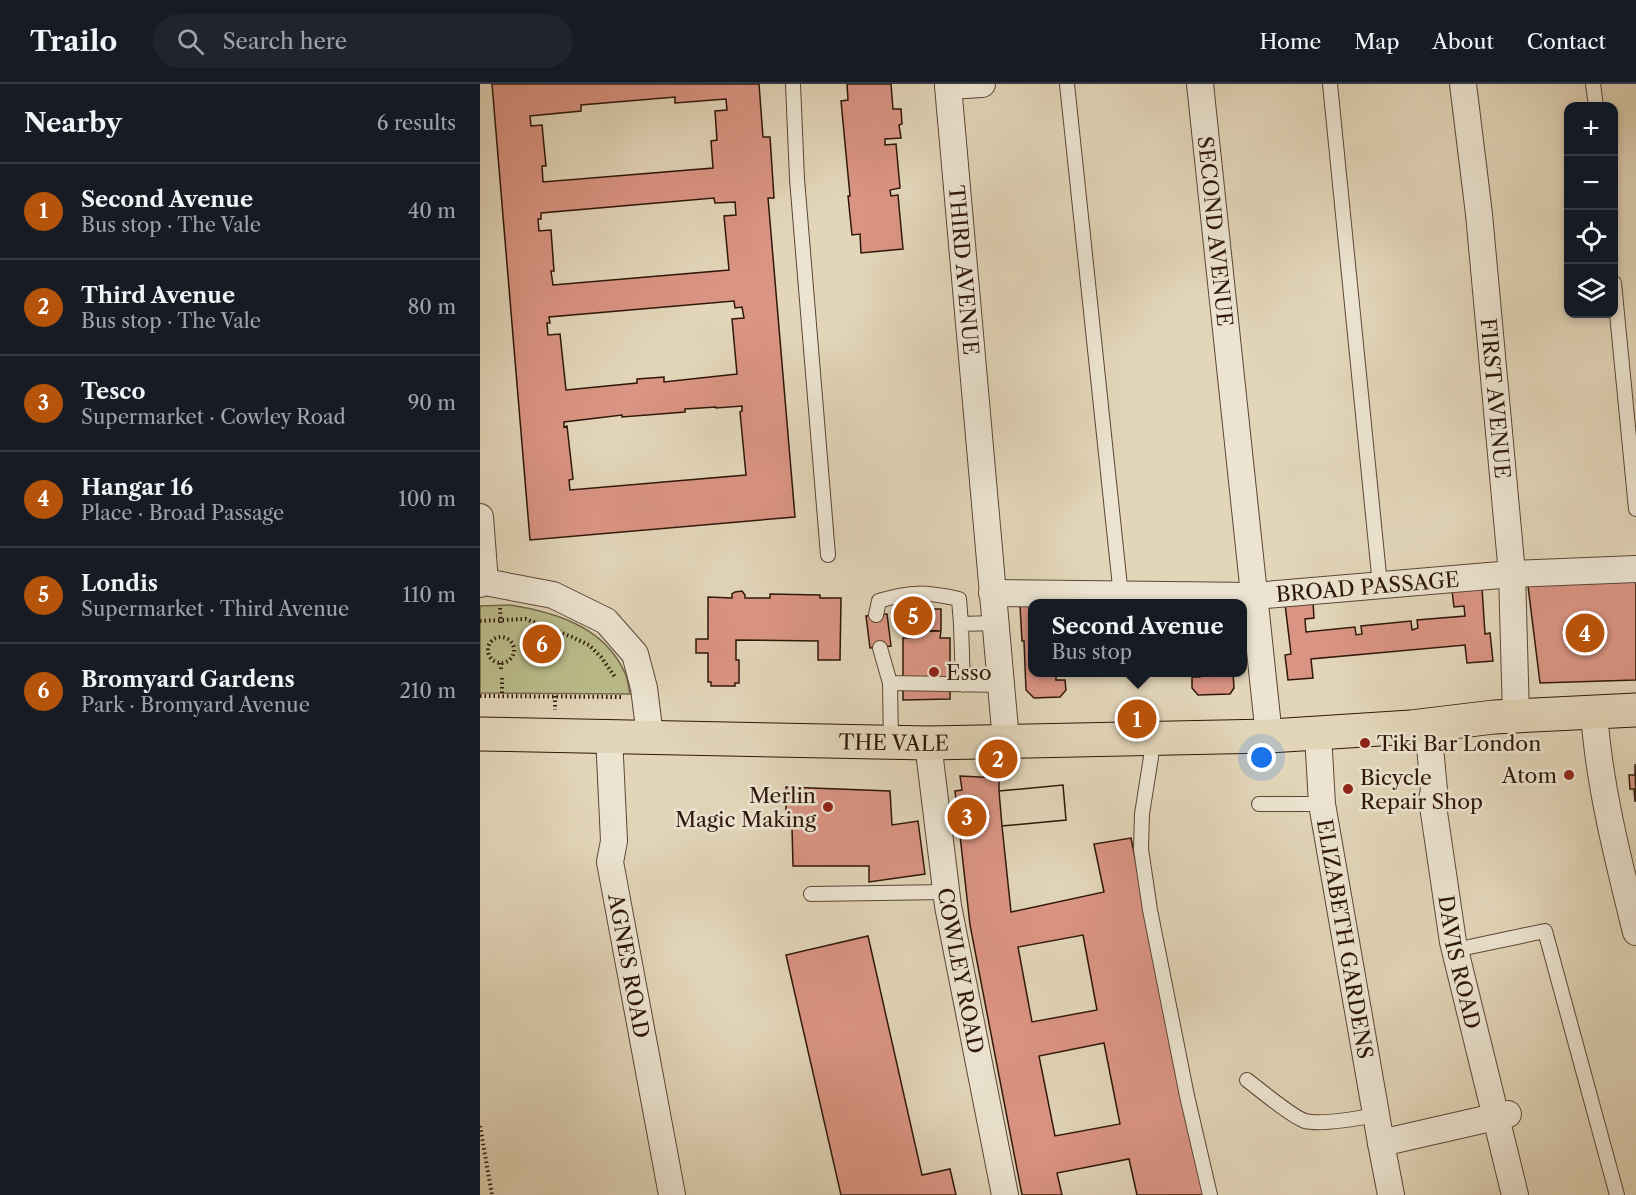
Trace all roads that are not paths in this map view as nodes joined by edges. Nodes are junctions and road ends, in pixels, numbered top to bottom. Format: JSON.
{"nodes":[{"id":1,"x":793,"y":84,"type":"edge"},
{"id":2,"x":982,"y":84,"type":"edge"},
{"id":3,"x":1067,"y":84,"type":"edge"},
{"id":4,"x":1200,"y":84,"type":"edge"},
{"id":5,"x":1330,"y":84,"type":"edge"},
{"id":6,"x":1463,"y":84,"type":"edge"},
{"id":7,"x":1593,"y":84,"type":"edge"},
{"id":8,"x":1595,"y":102,"type":"edge"},
{"id":9,"x":1617,"y":318,"type":"edge"},
{"id":10,"x":1636,"y":509,"type":"edge"},
{"id":11,"x":480,"y":517,"type":"edge"},
{"id":12,"x":828,"y":555,"type":"dead end"},
{"id":13,"x":1636,"y":569,"type":"edge"},
{"id":14,"x":1512,"y":574,"type":"junction"},
{"id":15,"x":483,"y":583,"type":"edge"},
{"id":16,"x":1380,"y":585,"type":"junction"},
{"id":17,"x":992,"y":593,"type":"junction"},
{"id":18,"x":1121,"y":596,"type":"junction"},
{"id":19,"x":1254,"y":596,"type":"junction"},
{"id":20,"x":876,"y":615,"type":"dead end"},
{"id":21,"x":995,"y":623,"type":"junction"},
{"id":22,"x":961,"y":624,"type":"junction"},
{"id":23,"x":880,"y":648,"type":"dead end"},
{"id":24,"x":890,"y":683,"type":"junction"},
{"id":25,"x":963,"y":685,"type":"junction"},
{"id":26,"x":1001,"y":685,"type":"junction"},
{"id":27,"x":1636,"y":710,"type":"edge"},
{"id":28,"x":1594,"y":712,"type":"junction"},
{"id":29,"x":1516,"y":716,"type":"junction"},
{"id":30,"x":1428,"y":725,"type":"junction"},
{"id":31,"x":480,"y":734,"type":"edge"},
{"id":32,"x":1318,"y":734,"type":"junction"},
{"id":33,"x":609,"y":736,"type":"junction"},
{"id":34,"x":650,"y":736,"type":"junction"},
{"id":35,"x":1269,"y":736,"type":"junction"},
{"id":36,"x":1154,"y":738,"type":"junction"},
{"id":37,"x":1006,"y":741,"type":"junction"},
{"id":38,"x":891,"y":742,"type":"junction"},
{"id":39,"x":928,"y":743,"type":"junction"},
{"id":40,"x":1259,"y":804,"type":"dead end"},
{"id":41,"x":1322,"y":804,"type":"junction"},
{"id":42,"x":946,"y":892,"type":"junction"},
{"id":43,"x":811,"y":894,"type":"dead end"},
{"id":44,"x":1636,"y":932,"type":"edge"},
{"id":45,"x":1455,"y":950,"type":"junction"},
{"id":46,"x":1247,"y":1080,"type":"dead end"},
{"id":47,"x":1376,"y":1115,"type":"junction"},
{"id":48,"x":1502,"y":1115,"type":"junction"},
{"id":49,"x":1381,"y":1143,"type":"junction"},
{"id":50,"x":672,"y":1195,"type":"edge"},
{"id":51,"x":1005,"y":1195,"type":"edge"},
{"id":52,"x":1210,"y":1195,"type":"edge"},
{"id":53,"x":1391,"y":1195,"type":"edge"},
{"id":54,"x":1515,"y":1195,"type":"edge"},
{"id":55,"x":1617,"y":1195,"type":"edge"}],
"edges":[{"from":1,"to":12,"type":"lane"},
{"from":2,"to":17,"type":"street","name":"THIRD AVENUE"},
{"from":3,"to":18,"type":"lane"},
{"from":4,"to":19,"type":"street","name":"SECOND AVENUE"},
{"from":5,"to":16,"type":"lane"},
{"from":6,"to":14,"type":"street","name":"FIRST AVENUE"},
{"from":7,"to":8,"type":"lane"},
{"from":9,"to":10,"type":"lane"},
{"from":11,"to":15,"type":"street"},
{"from":13,"to":14,"type":"street","name":"BROAD PASSAGE"},
{"from":14,"to":16,"type":"street","name":"BROAD PASSAGE"},
{"from":14,"to":29,"type":"street","name":"FIRST AVENUE"},
{"from":15,"to":34,"type":"street"},
{"from":16,"to":19,"type":"street","name":"BROAD PASSAGE"},
{"from":17,"to":18,"type":"street","name":"BROAD PASSAGE"},
{"from":17,"to":21,"type":"street","name":"THIRD AVENUE"},
{"from":18,"to":19,"type":"street","name":"BROAD PASSAGE"},
{"from":19,"to":35,"type":"street","name":"SECOND AVENUE"},
{"from":20,"to":22,"type":"lane"},
{"from":21,"to":22,"type":"lane"},
{"from":21,"to":26,"type":"street","name":"THIRD AVENUE"},
{"from":22,"to":25,"type":"lane"},
{"from":23,"to":24,"type":"lane"},
{"from":24,"to":25,"type":"lane"},
{"from":24,"to":38,"type":"lane"},
{"from":25,"to":26,"type":"lane"},
{"from":26,"to":37,"type":"street","name":"THIRD AVENUE"},
{"from":27,"to":28,"type":"main road","name":"THE VALE"},
{"from":28,"to":29,"type":"main road","name":"THE VALE"},
{"from":28,"to":44,"type":"street"},
{"from":29,"to":30,"type":"main road","name":"THE VALE"},
{"from":30,"to":32,"type":"main road","name":"THE VALE"},
{"from":30,"to":45,"type":"street","name":"DAVIS ROAD"},
{"from":31,"to":33,"type":"main road","name":"THE VALE"},
{"from":32,"to":35,"type":"main road","name":"THE VALE"},
{"from":32,"to":41,"type":"street","name":"ELIZABETH GARDENS"},
{"from":33,"to":34,"type":"main road","name":"THE VALE"},
{"from":33,"to":50,"type":"street","name":"AGNES ROAD"},
{"from":34,"to":38,"type":"main road","name":"THE VALE"},
{"from":35,"to":36,"type":"main road","name":"THE VALE"},
{"from":36,"to":37,"type":"main road","name":"THE VALE"},
{"from":36,"to":52,"type":"lane"},
{"from":37,"to":39,"type":"main road","name":"THE VALE"},
{"from":38,"to":39,"type":"main road","name":"THE VALE"},
{"from":39,"to":42,"type":"street","name":"COWLEY ROAD"},
{"from":40,"to":41,"type":"lane"},
{"from":41,"to":47,"type":"street","name":"ELIZABETH GARDENS"},
{"from":42,"to":43,"type":"lane"},
{"from":42,"to":51,"type":"street","name":"COWLEY ROAD"},
{"from":45,"to":48,"type":"street","name":"DAVIS ROAD"},
{"from":45,"to":55,"type":"lane"},
{"from":46,"to":47,"type":"lane"},
{"from":47,"to":49,"type":"street","name":"ELIZABETH GARDENS"},
{"from":48,"to":49,"type":"street"},
{"from":48,"to":54,"type":"street","name":"DAVIS ROAD"},
{"from":49,"to":53,"type":"street","name":"ELIZABETH GARDENS"}]}
